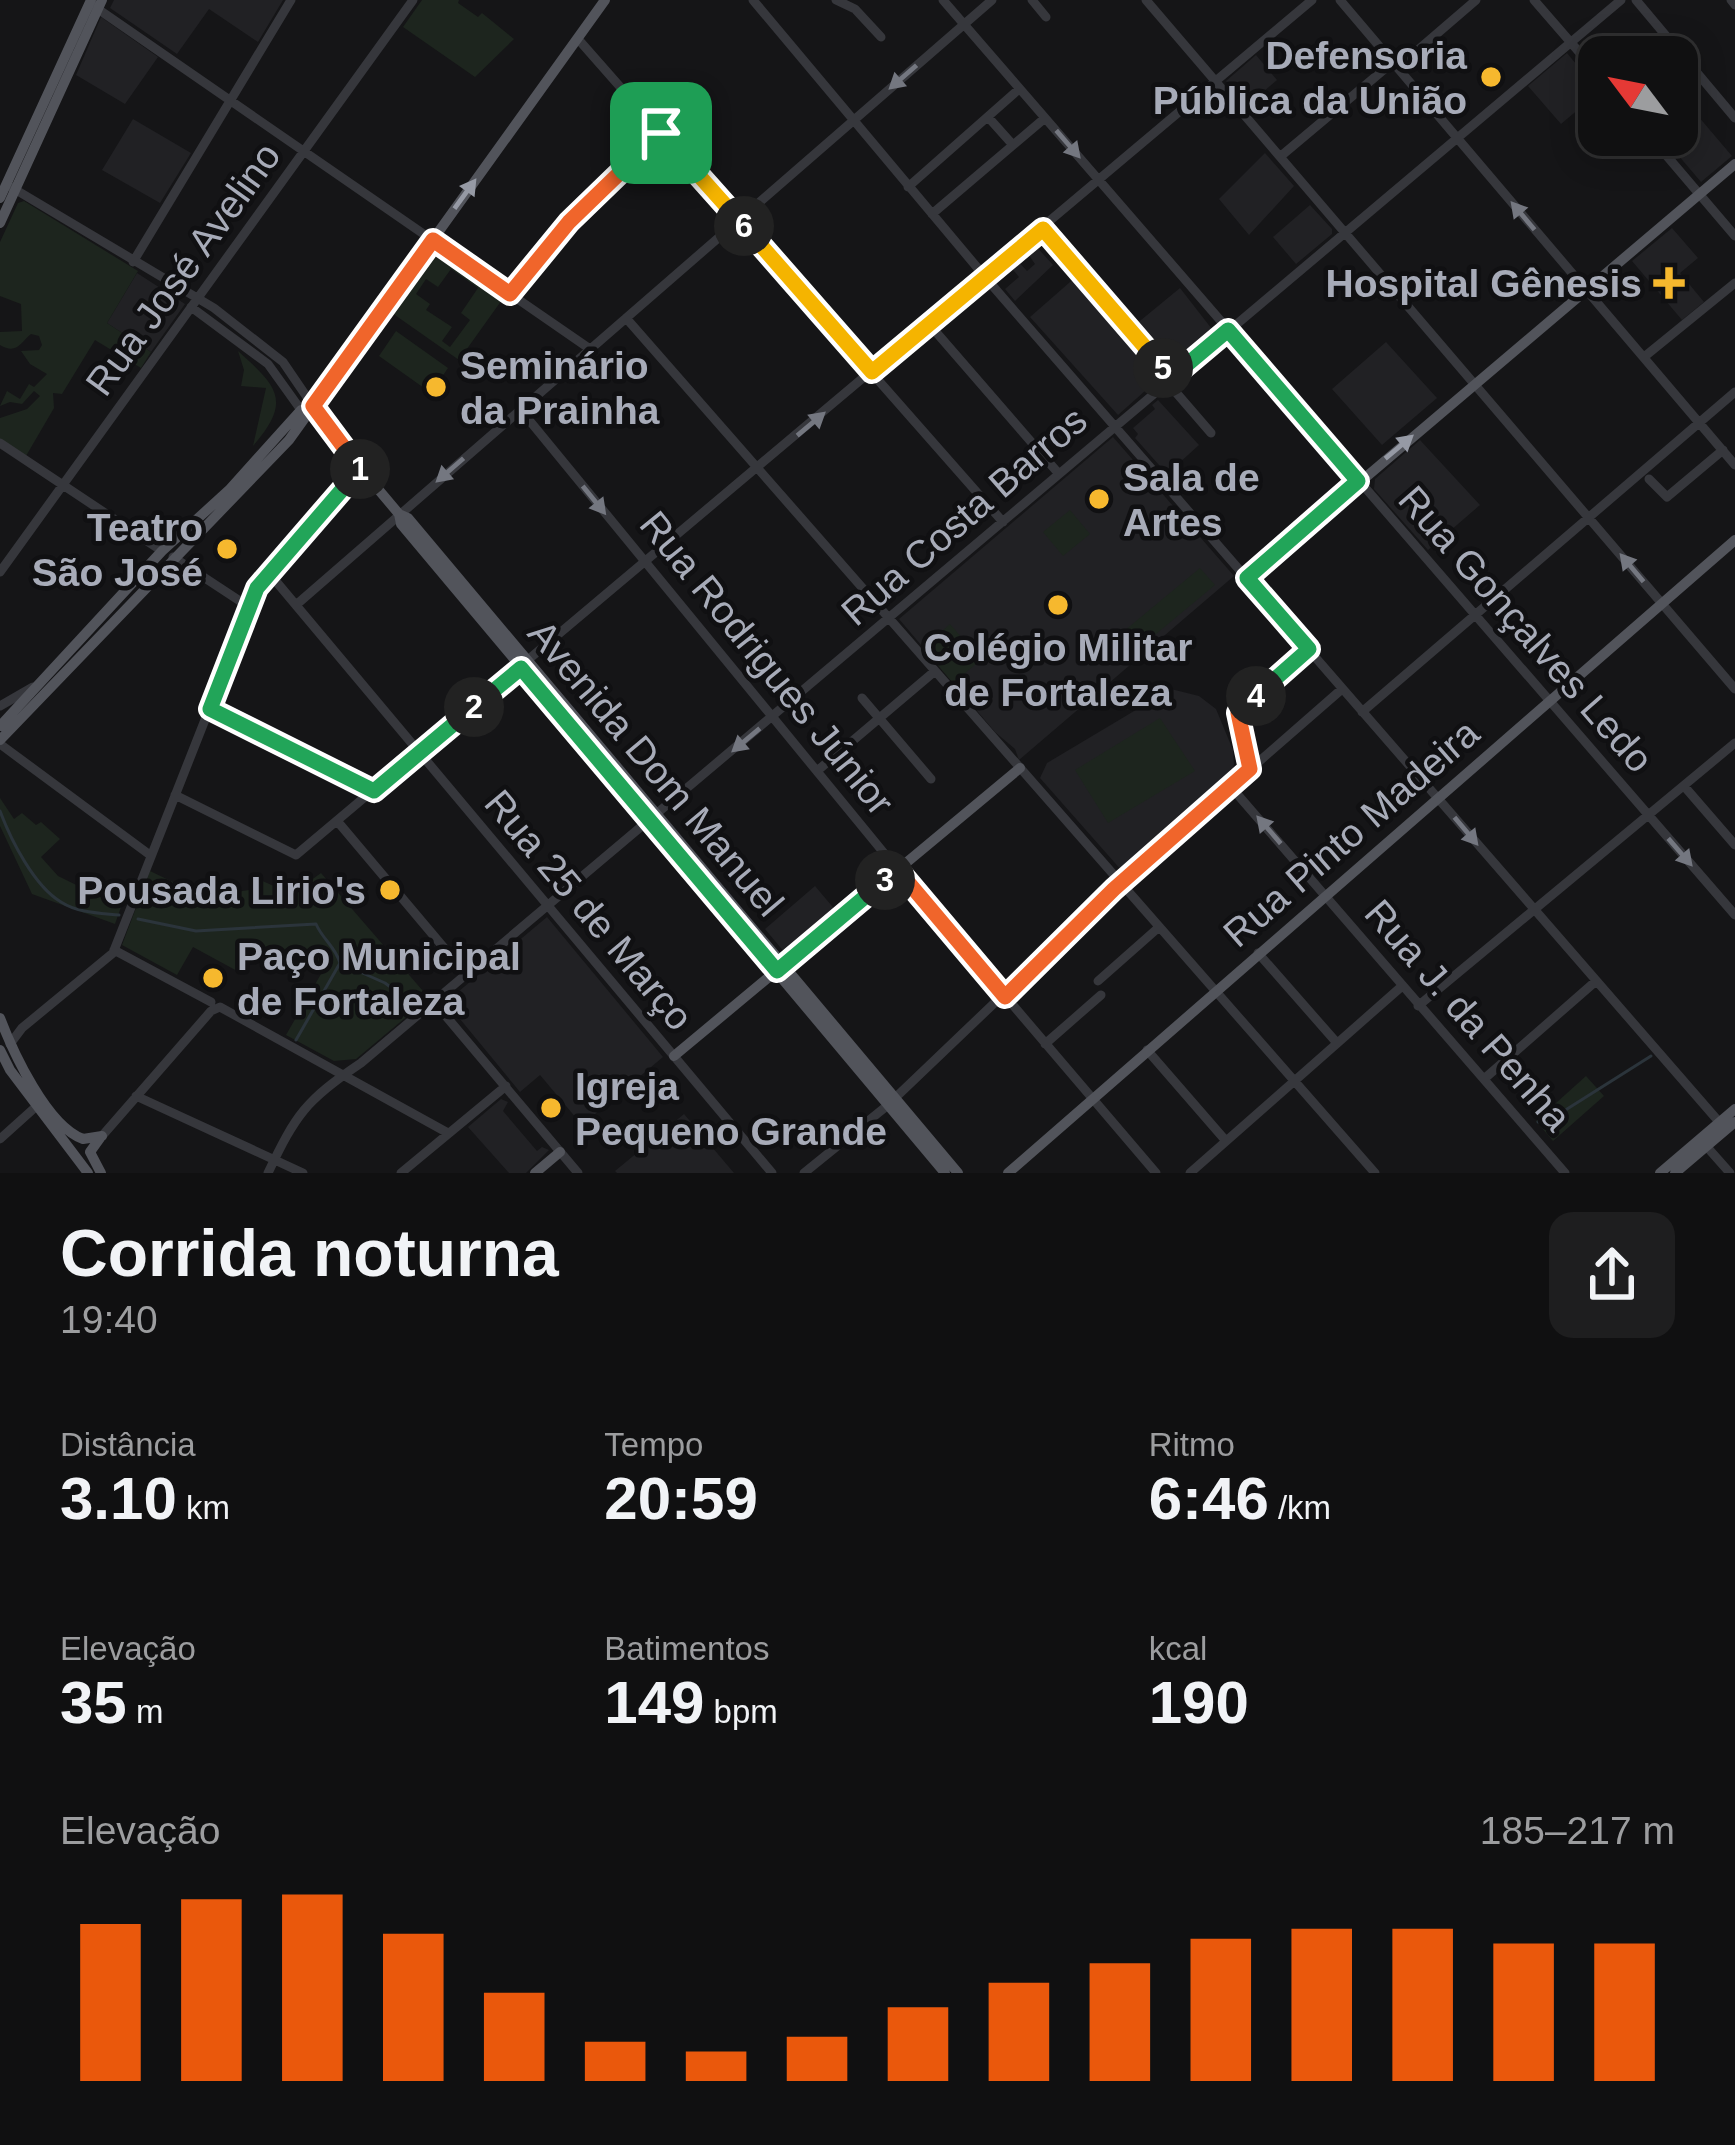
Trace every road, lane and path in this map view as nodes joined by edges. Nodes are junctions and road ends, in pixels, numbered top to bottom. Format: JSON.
{"nodes":[{"id":1,"x":291,"y":0,"type":"edge"},
{"id":2,"x":413,"y":0,"type":"edge"},
{"id":3,"x":605,"y":0,"type":"edge"},
{"id":4,"x":753,"y":0,"type":"edge"},
{"id":5,"x":836,"y":0,"type":"edge"},
{"id":6,"x":943,"y":0,"type":"edge"},
{"id":7,"x":992,"y":0,"type":"edge"},
{"id":8,"x":1031,"y":0,"type":"edge"},
{"id":9,"x":1146,"y":0,"type":"edge"},
{"id":10,"x":1312,"y":0,"type":"edge"},
{"id":11,"x":1340,"y":0,"type":"edge"},
{"id":12,"x":1476,"y":0,"type":"edge"},
{"id":13,"x":1534,"y":0,"type":"edge"},
{"id":14,"x":1621,"y":0,"type":"edge"},
{"id":15,"x":1636,"y":0,"type":"edge"},
{"id":16,"x":94,"y":2,"type":"edge"},
{"id":17,"x":1046,"y":17,"type":"dead end"},
{"id":18,"x":964,"y":24,"type":"junction"},
{"id":19,"x":881,"y":37,"type":"dead end"},
{"id":20,"x":578,"y":38,"type":"junction"},
{"id":21,"x":1570,"y":42,"type":"junction"},
{"id":22,"x":1578,"y":51,"type":"edge"},
{"id":23,"x":1395,"y":65,"type":"junction"},
{"id":24,"x":1215,"y":81,"type":"junction"},
{"id":25,"x":1019,"y":89,"type":"junction"},
{"id":26,"x":232,"y":99,"type":"junction"},
{"id":27,"x":988,"y":117,"type":"junction"},
{"id":28,"x":1045,"y":118,"type":"junction"},
{"id":29,"x":1735,"y":118,"type":"edge"},
{"id":30,"x":852,"y":122,"type":"junction"},
{"id":31,"x":661,"y":133,"type":"junction"},
{"id":32,"x":1456,"y":138,"type":"junction"},
{"id":33,"x":1013,"y":146,"type":"junction"},
{"id":34,"x":305,"y":150,"type":"junction"},
{"id":35,"x":1281,"y":156,"type":"junction"},
{"id":36,"x":1667,"y":156,"type":"edge"},
{"id":37,"x":1735,"y":164,"type":"edge"},
{"id":38,"x":1098,"y":180,"type":"junction"},
{"id":39,"x":11,"y":187,"type":"junction"},
{"id":40,"x":908,"y":187,"type":"junction"},
{"id":41,"x":1699,"y":194,"type":"junction"},
{"id":42,"x":0,"y":198,"type":"edge"},
{"id":43,"x":932,"y":214,"type":"junction"},
{"id":44,"x":739,"y":219,"type":"junction"},
{"id":45,"x":0,"y":224,"type":"edge"},
{"id":46,"x":1043,"y":229,"type":"junction"},
{"id":47,"x":1344,"y":232,"type":"junction"},
{"id":48,"x":1735,"y":236,"type":"edge"},
{"id":49,"x":433,"y":240,"type":"junction"},
{"id":50,"x":133,"y":262,"type":"junction"},
{"id":51,"x":985,"y":277,"type":"junction"},
{"id":52,"x":1735,"y":283,"type":"edge"},
{"id":53,"x":1586,"y":290,"type":"junction"},
{"id":54,"x":510,"y":294,"type":"junction"},
{"id":55,"x":194,"y":303,"type":"junction"},
{"id":56,"x":626,"y":318,"type":"junction"},
{"id":57,"x":929,"y":324,"type":"junction"},
{"id":58,"x":1228,"y":330,"type":"junction"},
{"id":59,"x":590,"y":349,"type":"junction"},
{"id":60,"x":1644,"y":357,"type":"junction"},
{"id":61,"x":872,"y":372,"type":"junction"},
{"id":62,"x":1169,"y":380,"type":"junction"},
{"id":63,"x":1474,"y":384,"type":"junction"},
{"id":64,"x":1735,"y":392,"type":"edge"},
{"id":65,"x":520,"y":409,"type":"junction"},
{"id":66,"x":310,"y":412,"type":"junction"},
{"id":67,"x":1700,"y":422,"type":"junction"},
{"id":68,"x":1114,"y":427,"type":"junction"},
{"id":69,"x":1211,"y":433,"type":"dead end"},
{"id":70,"x":0,"y":443,"type":"edge"},
{"id":71,"x":1723,"y":450,"type":"junction"},
{"id":72,"x":1735,"y":465,"type":"edge"},
{"id":73,"x":361,"y":469,"type":"junction"},
{"id":74,"x":758,"y":469,"type":"junction"},
{"id":75,"x":1060,"y":474,"type":"junction"},
{"id":76,"x":1649,"y":479,"type":"dead end"},
{"id":77,"x":1358,"y":481,"type":"junction"},
{"id":78,"x":64,"y":485,"type":"junction"},
{"id":79,"x":399,"y":514,"type":"junction"},
{"id":80,"x":1588,"y":517,"type":"junction"},
{"id":81,"x":1003,"y":522,"type":"junction"},
{"id":82,"x":1735,"y":540,"type":"edge"},
{"id":83,"x":168,"y":554,"type":"junction"},
{"id":84,"x":645,"y":563,"type":"junction"},
{"id":85,"x":0,"y":572,"type":"edge"},
{"id":86,"x":269,"y":573,"type":"junction"},
{"id":87,"x":1247,"y":578,"type":"junction"},
{"id":88,"x":1661,"y":603,"type":"junction"},
{"id":89,"x":296,"y":605,"type":"junction"},
{"id":90,"x":249,"y":607,"type":"junction"},
{"id":91,"x":1474,"y":615,"type":"junction"},
{"id":92,"x":889,"y":620,"type":"junction"},
{"id":93,"x":1309,"y":649,"type":"junction"},
{"id":94,"x":525,"y":665,"type":"junction"},
{"id":95,"x":935,"y":671,"type":"junction"},
{"id":96,"x":38,"y":685,"type":"junction"},
{"id":97,"x":1342,"y":689,"type":"junction"},
{"id":98,"x":1735,"y":689,"type":"edge"},
{"id":99,"x":862,"y":698,"type":"dead end"},
{"id":100,"x":1548,"y":702,"type":"junction"},
{"id":101,"x":0,"y":706,"type":"edge"},
{"id":102,"x":210,"y":709,"type":"junction"},
{"id":103,"x":1362,"y":712,"type":"junction"},
{"id":104,"x":772,"y":717,"type":"junction"},
{"id":105,"x":880,"y":718,"type":"junction"},
{"id":106,"x":0,"y":726,"type":"edge"},
{"id":107,"x":0,"y":742,"type":"edge"},
{"id":108,"x":1735,"y":743,"type":"edge"},
{"id":109,"x":418,"y":753,"type":"junction"},
{"id":110,"x":1020,"y":768,"type":"junction"},
{"id":111,"x":1250,"y":769,"type":"junction"},
{"id":112,"x":817,"y":771,"type":"junction"},
{"id":113,"x":931,"y":779,"type":"dead end"},
{"id":114,"x":1684,"y":786,"type":"junction"},
{"id":115,"x":1231,"y":787,"type":"junction"},
{"id":116,"x":374,"y":791,"type":"junction"},
{"id":117,"x":175,"y":795,"type":"junction"},
{"id":118,"x":1436,"y":797,"type":"junction"},
{"id":119,"x":1648,"y":816,"type":"junction"},
{"id":120,"x":654,"y":818,"type":"junction"},
{"id":121,"x":338,"y":822,"type":"junction"},
{"id":122,"x":1735,"y":845,"type":"edge"},
{"id":123,"x":150,"y":855,"type":"junction"},
{"id":124,"x":897,"y":869,"type":"junction"},
{"id":125,"x":1121,"y":883,"type":"junction"},
{"id":126,"x":1324,"y":894,"type":"junction"},
{"id":127,"x":548,"y":907,"type":"junction"},
{"id":128,"x":1533,"y":910,"type":"junction"},
{"id":129,"x":1735,"y":915,"type":"edge"},
{"id":130,"x":1158,"y":928,"type":"junction"},
{"id":131,"x":114,"y":950,"type":"junction"},
{"id":132,"x":1258,"y":953,"type":"junction"},
{"id":133,"x":780,"y":969,"type":"junction"},
{"id":134,"x":466,"y":974,"type":"junction"},
{"id":135,"x":1098,"y":981,"type":"dead end"},
{"id":136,"x":1596,"y":981,"type":"junction"},
{"id":137,"x":1401,"y":987,"type":"junction"},
{"id":138,"x":1214,"y":991,"type":"junction"},
{"id":139,"x":1101,"y":995,"type":"dead end"},
{"id":140,"x":1005,"y":997,"type":"junction"},
{"id":141,"x":434,"y":1002,"type":"junction"},
{"id":142,"x":211,"y":1006,"type":"junction"},
{"id":143,"x":1418,"y":1006,"type":"junction"},
{"id":144,"x":0,"y":1018,"type":"edge"},
{"id":145,"x":1049,"y":1040,"type":"junction"},
{"id":146,"x":1337,"y":1043,"type":"junction"},
{"id":147,"x":5,"y":1047,"type":"edge"},
{"id":148,"x":1148,"y":1050,"type":"junction"},
{"id":149,"x":674,"y":1056,"type":"junction"},
{"id":150,"x":344,"y":1074,"type":"junction"},
{"id":151,"x":1484,"y":1079,"type":"junction"},
{"id":152,"x":1293,"y":1082,"type":"junction"},
{"id":153,"x":506,"y":1086,"type":"junction"},
{"id":154,"x":136,"y":1096,"type":"junction"},
{"id":155,"x":1091,"y":1100,"type":"junction"},
{"id":156,"x":891,"y":1102,"type":"junction"},
{"id":157,"x":41,"y":1103,"type":"junction"},
{"id":158,"x":1735,"y":1109,"type":"edge"},
{"id":159,"x":1727,"y":1125,"type":"edge"},
{"id":160,"x":448,"y":1133,"type":"junction"},
{"id":161,"x":102,"y":1136,"type":"junction"},
{"id":162,"x":0,"y":1139,"type":"edge"},
{"id":163,"x":1226,"y":1141,"type":"junction"},
{"id":164,"x":1706,"y":1147,"type":"junction"},
{"id":165,"x":560,"y":1152,"type":"junction"},
{"id":166,"x":274,"y":1160,"type":"junction"},
{"id":167,"x":88,"y":1173,"type":"edge"},
{"id":168,"x":101,"y":1173,"type":"edge"},
{"id":169,"x":268,"y":1173,"type":"edge"},
{"id":170,"x":303,"y":1173,"type":"edge"},
{"id":171,"x":401,"y":1173,"type":"edge"},
{"id":172,"x":535,"y":1173,"type":"edge"},
{"id":173,"x":578,"y":1173,"type":"edge"},
{"id":174,"x":772,"y":1173,"type":"edge"},
{"id":175,"x":804,"y":1173,"type":"edge"},
{"id":176,"x":945,"y":1173,"type":"edge"},
{"id":177,"x":958,"y":1173,"type":"edge"},
{"id":178,"x":1008,"y":1173,"type":"edge"},
{"id":179,"x":1156,"y":1173,"type":"edge"},
{"id":180,"x":1190,"y":1173,"type":"edge"},
{"id":181,"x":1375,"y":1173,"type":"edge"},
{"id":182,"x":1565,"y":1173,"type":"edge"},
{"id":183,"x":1660,"y":1173,"type":"edge"},
{"id":184,"x":1676,"y":1173,"type":"edge"},
{"id":185,"x":1730,"y":1173,"type":"edge"}],
"edges":[{"from":1,"to":26,"type":"street"},
{"from":2,"to":34,"type":"street","name":"Rua José Avelino"},
{"from":3,"to":20,"type":"main road"},
{"from":4,"to":30,"type":"street"},
{"from":5,"to":19,"type":"street"},
{"from":6,"to":18,"type":"street","name":"Rua Gonçalves Ledo"},
{"from":7,"to":18,"type":"street"},
{"from":8,"to":17,"type":"street"},
{"from":9,"to":24,"type":"street"},
{"from":10,"to":24,"type":"street"},
{"from":11,"to":23,"type":"street"},
{"from":12,"to":23,"type":"street"},
{"from":13,"to":21,"type":"street"},
{"from":14,"to":21,"type":"street","name":"Rua Costa Barros"},
{"from":15,"to":29,"type":"street"},
{"from":16,"to":26,"type":"street"},
{"from":16,"to":39,"type":"main road"},
{"from":18,"to":25,"type":"street","name":"Rua Gonçalves Ledo"},
{"from":18,"to":30,"type":"street","one_way":true},
{"from":20,"to":31,"type":"street"},
{"from":49,"to":20,"type":"main road","one_way":true},
{"from":21,"to":22,"type":"street"},
{"from":21,"to":32,"type":"street","name":"Rua Costa Barros"},
{"from":23,"to":32,"type":"street"},
{"from":23,"to":35,"type":"street"},
{"from":24,"to":35,"type":"street"},
{"from":24,"to":38,"type":"street"},
{"from":25,"to":27,"type":"street"},
{"from":25,"to":28,"type":"street","name":"Rua Gonçalves Ledo"},
{"from":26,"to":34,"type":"street"},
{"from":26,"to":50,"type":"street"},
{"from":27,"to":33,"type":"street"},
{"from":27,"to":40,"type":"street"},
{"from":28,"to":33,"type":"street"},
{"from":28,"to":38,"type":"street","name":"Rua Gonçalves Ledo","one_way":true},
{"from":30,"to":40,"type":"street"},
{"from":30,"to":44,"type":"street"},
{"from":31,"to":44,"type":"street"},
{"from":31,"to":54,"type":"street"},
{"from":32,"to":47,"type":"street","name":"Rua Costa Barros"},
{"from":53,"to":32,"type":"street","one_way":true},
{"from":33,"to":43,"type":"street"},
{"from":34,"to":49,"type":"street"},
{"from":34,"to":55,"type":"street","name":"Rua José Avelino"},
{"from":35,"to":47,"type":"street"},
{"from":36,"to":41,"type":"street"},
{"from":37,"to":41,"type":"main road"},
{"from":38,"to":46,"type":"street"},
{"from":38,"to":58,"type":"street","name":"Rua Gonçalves Ledo"},
{"from":39,"to":42,"type":"main road"},
{"from":39,"to":45,"type":"main road"},
{"from":39,"to":50,"type":"street"},
{"from":40,"to":43,"type":"street"},
{"from":41,"to":48,"type":"street"},
{"from":41,"to":53,"type":"main road"},
{"from":43,"to":51,"type":"street"},
{"from":44,"to":56,"type":"street"},
{"from":44,"to":61,"type":"street"},
{"from":46,"to":51,"type":"street"},
{"from":46,"to":62,"type":"street"},
{"from":47,"to":58,"type":"street","name":"Rua Costa Barros"},
{"from":47,"to":63,"type":"street"},
{"from":49,"to":54,"type":"street"},
{"from":49,"to":66,"type":"main road"},
{"from":50,"to":55,"type":"street"},
{"from":51,"to":57,"type":"street"},
{"from":51,"to":68,"type":"street"},
{"from":52,"to":60,"type":"street"},
{"from":53,"to":60,"type":"street"},
{"from":53,"to":63,"type":"main road"},
{"from":54,"to":59,"type":"street"},
{"from":55,"to":66,"type":"street"},
{"from":55,"to":78,"type":"street","name":"Rua José Avelino"},
{"from":56,"to":59,"type":"street"},
{"from":56,"to":74,"type":"street"},
{"from":57,"to":61,"type":"street"},
{"from":57,"to":75,"type":"street"},
{"from":58,"to":62,"type":"street","name":"Rua Costa Barros"},
{"from":58,"to":77,"type":"street","name":"Rua Gonçalves Ledo"},
{"from":59,"to":65,"type":"street"},
{"from":60,"to":67,"type":"street"},
{"from":74,"to":61,"type":"street","one_way":true},
{"from":61,"to":81,"type":"street"},
{"from":62,"to":68,"type":"street","name":"Rua Costa Barros"},
{"from":62,"to":69,"type":"street"},
{"from":77,"to":63,"type":"main road","one_way":true},
{"from":63,"to":80,"type":"street"},
{"from":64,"to":67,"type":"street"},
{"from":65,"to":79,"type":"street","one_way":true},
{"from":65,"to":84,"type":"street","name":"Rua Rodrigues Júnior","one_way":true},
{"from":66,"to":73,"type":"main road","name":"Avenida Dom Manuel"},
{"from":66,"to":83,"type":"main road"},
{"from":67,"to":71,"type":"street"},
{"from":67,"to":80,"type":"street"},
{"from":68,"to":75,"type":"street","name":"Rua Costa Barros"},
{"from":68,"to":87,"type":"street"},
{"from":70,"to":78,"type":"street"},
{"from":71,"to":72,"type":"street"},
{"from":71,"to":76,"type":"street"},
{"from":73,"to":79,"type":"main road","name":"Avenida Dom Manuel"},
{"from":73,"to":86,"type":"street"},
{"from":74,"to":84,"type":"street"},
{"from":74,"to":92,"type":"street"},
{"from":75,"to":81,"type":"street","name":"Rua Costa Barros"},
{"from":77,"to":87,"type":"main road"},
{"from":77,"to":91,"type":"street","name":"Rua Gonçalves Ledo"},
{"from":78,"to":83,"type":"street"},
{"from":78,"to":85,"type":"street","name":"Rua José Avelino"},
{"from":79,"to":89,"type":"street"},
{"from":79,"to":94,"type":"main road","name":"Avenida Dom Manuel"},
{"from":88,"to":80,"type":"street","one_way":true},
{"from":80,"to":91,"type":"street"},
{"from":81,"to":92,"type":"street","name":"Rua Costa Barros"},
{"from":82,"to":88,"type":"main road","name":"Rua Pinto Madeira"},
{"from":83,"to":90,"type":"street"},
{"from":83,"to":96,"type":"main road"},
{"from":83,"to":107,"type":"main road"},
{"from":84,"to":94,"type":"street"},
{"from":84,"to":104,"type":"street","name":"Rua Rodrigues Júnior"},
{"from":86,"to":89,"type":"street","name":"Rua 25 de Março"},
{"from":86,"to":90,"type":"street"},
{"from":87,"to":93,"type":"street"},
{"from":88,"to":98,"type":"street"},
{"from":88,"to":100,"type":"main road","name":"Rua Pinto Madeira"},
{"from":89,"to":109,"type":"street","name":"Rua 25 de Março"},
{"from":90,"to":102,"type":"street"},
{"from":91,"to":100,"type":"street","name":"Rua Gonçalves Ledo"},
{"from":91,"to":103,"type":"street"},
{"from":92,"to":95,"type":"street"},
{"from":92,"to":104,"type":"street","name":"Rua Costa Barros"},
{"from":93,"to":97,"type":"street"},
{"from":93,"to":111,"type":"street"},
{"from":94,"to":109,"type":"street"},
{"from":94,"to":120,"type":"main road","name":"Avenida Dom Manuel"},
{"from":95,"to":105,"type":"street"},
{"from":95,"to":110,"type":"street"},
{"from":96,"to":101,"type":"street"},
{"from":96,"to":106,"type":"main road"},
{"from":97,"to":103,"type":"street"},
{"from":97,"to":111,"type":"street"},
{"from":99,"to":105,"type":"street"},
{"from":100,"to":118,"type":"main road","name":"Rua Pinto Madeira"},
{"from":100,"to":119,"type":"street","name":"Rua Gonçalves Ledo"},
{"from":102,"to":116,"type":"street"},
{"from":102,"to":117,"type":"street"},
{"from":103,"to":118,"type":"street"},
{"from":104,"to":112,"type":"street","name":"Rua Rodrigues Júnior"},
{"from":104,"to":120,"type":"street","name":"Rua Costa Barros","one_way":true},
{"from":105,"to":112,"type":"street"},
{"from":105,"to":113,"type":"street"},
{"from":107,"to":123,"type":"street"},
{"from":108,"to":114,"type":"street"},
{"from":109,"to":116,"type":"street"},
{"from":109,"to":127,"type":"street","name":"Rua 25 de Março"},
{"from":110,"to":124,"type":"main road"},
{"from":110,"to":125,"type":"street"},
{"from":111,"to":115,"type":"street"},
{"from":112,"to":124,"type":"street","name":"Rua Rodrigues Júnior"},
{"from":114,"to":119,"type":"street"},
{"from":114,"to":122,"type":"street"},
{"from":115,"to":125,"type":"street"},
{"from":126,"to":115,"type":"street","name":"Rua J. da Penha","one_way":true},
{"from":116,"to":121,"type":"street"},
{"from":117,"to":121,"type":"street"},
{"from":117,"to":123,"type":"street"},
{"from":118,"to":126,"type":"main road","name":"Rua Pinto Madeira"},
{"from":118,"to":128,"type":"street","one_way":true},
{"from":119,"to":128,"type":"street"},
{"from":119,"to":129,"type":"street","name":"Rua Gonçalves Ledo","one_way":true},
{"from":120,"to":127,"type":"street","name":"Rua Costa Barros"},
{"from":120,"to":133,"type":"main road","name":"Avenida Dom Manuel"},
{"from":121,"to":134,"type":"street"},
{"from":123,"to":131,"type":"street"},
{"from":124,"to":133,"type":"main road"},
{"from":124,"to":140,"type":"street","name":"Rua Rodrigues Júnior"},
{"from":125,"to":130,"type":"street"},
{"from":125,"to":140,"type":"street"},
{"from":126,"to":132,"type":"main road","name":"Rua Pinto Madeira"},
{"from":126,"to":137,"type":"street","name":"Rua J. da Penha"},
{"from":127,"to":134,"type":"street","name":"Rua Costa Barros"},
{"from":127,"to":149,"type":"street","name":"Rua 25 de Março"},
{"from":128,"to":136,"type":"street"},
{"from":128,"to":143,"type":"street"},
{"from":130,"to":135,"type":"street"},
{"from":130,"to":138,"type":"street"},
{"from":131,"to":142,"type":"street"},
{"from":131,"to":147,"type":"street"},
{"from":132,"to":138,"type":"main road","name":"Rua Pinto Madeira"},
{"from":132,"to":146,"type":"street"},
{"from":133,"to":149,"type":"main road"},
{"from":133,"to":156,"type":"main road","name":"Avenida Dom Manuel"},
{"from":134,"to":141,"type":"street","name":"Rua Costa Barros"},
{"from":136,"to":151,"type":"street"},
{"from":136,"to":159,"type":"street"},
{"from":137,"to":143,"type":"street","name":"Rua J. da Penha"},
{"from":137,"to":146,"type":"street"},
{"from":138,"to":148,"type":"main road","name":"Rua Pinto Madeira"},
{"from":138,"to":152,"type":"street"},
{"from":139,"to":145,"type":"street"},
{"from":140,"to":145,"type":"street","name":"Rua Rodrigues Júnior"},
{"from":140,"to":156,"type":"street"},
{"from":141,"to":150,"type":"street","name":"Rua Costa Barros"},
{"from":141,"to":153,"type":"street"},
{"from":142,"to":150,"type":"street"},
{"from":142,"to":154,"type":"street"},
{"from":143,"to":151,"type":"street","name":"Rua J. da Penha"},
{"from":144,"to":147,"type":"main road"},
{"from":145,"to":155,"type":"street","name":"Rua Rodrigues Júnior"},
{"from":146,"to":152,"type":"street"},
{"from":147,"to":157,"type":"main road"},
{"from":148,"to":155,"type":"main road","name":"Rua Pinto Madeira"},
{"from":148,"to":163,"type":"street"},
{"from":149,"to":174,"type":"street","name":"Rua 25 de Março"},
{"from":150,"to":160,"type":"street"},
{"from":150,"to":166,"type":"street","name":"Rua Costa Barros"},
{"from":151,"to":182,"type":"street","name":"Rua J. da Penha"},
{"from":152,"to":163,"type":"street"},
{"from":152,"to":181,"type":"street"},
{"from":153,"to":160,"type":"street"},
{"from":153,"to":165,"type":"street"},
{"from":154,"to":161,"type":"street"},
{"from":154,"to":166,"type":"street"},
{"from":155,"to":178,"type":"main road","name":"Rua Pinto Madeira"},
{"from":155,"to":179,"type":"street","name":"Rua Rodrigues Júnior"},
{"from":156,"to":175,"type":"street"},
{"from":156,"to":176,"type":"main road","name":"Avenida Dom Manuel"},
{"from":156,"to":177,"type":"main road","name":"Avenida Dom Manuel"},
{"from":157,"to":161,"type":"main road"},
{"from":157,"to":162,"type":"street"},
{"from":157,"to":167,"type":"main road"},
{"from":158,"to":159,"type":"main road"},
{"from":159,"to":164,"type":"main road"},
{"from":159,"to":183,"type":"main road"},
{"from":160,"to":171,"type":"street"},
{"from":161,"to":168,"type":"main road"},
{"from":163,"to":180,"type":"street"},
{"from":164,"to":184,"type":"main road"},
{"from":164,"to":185,"type":"street"},
{"from":165,"to":172,"type":"main road"},
{"from":165,"to":173,"type":"street"},
{"from":166,"to":169,"type":"street","name":"Rua Costa Barros"},
{"from":166,"to":170,"type":"street"}]}
